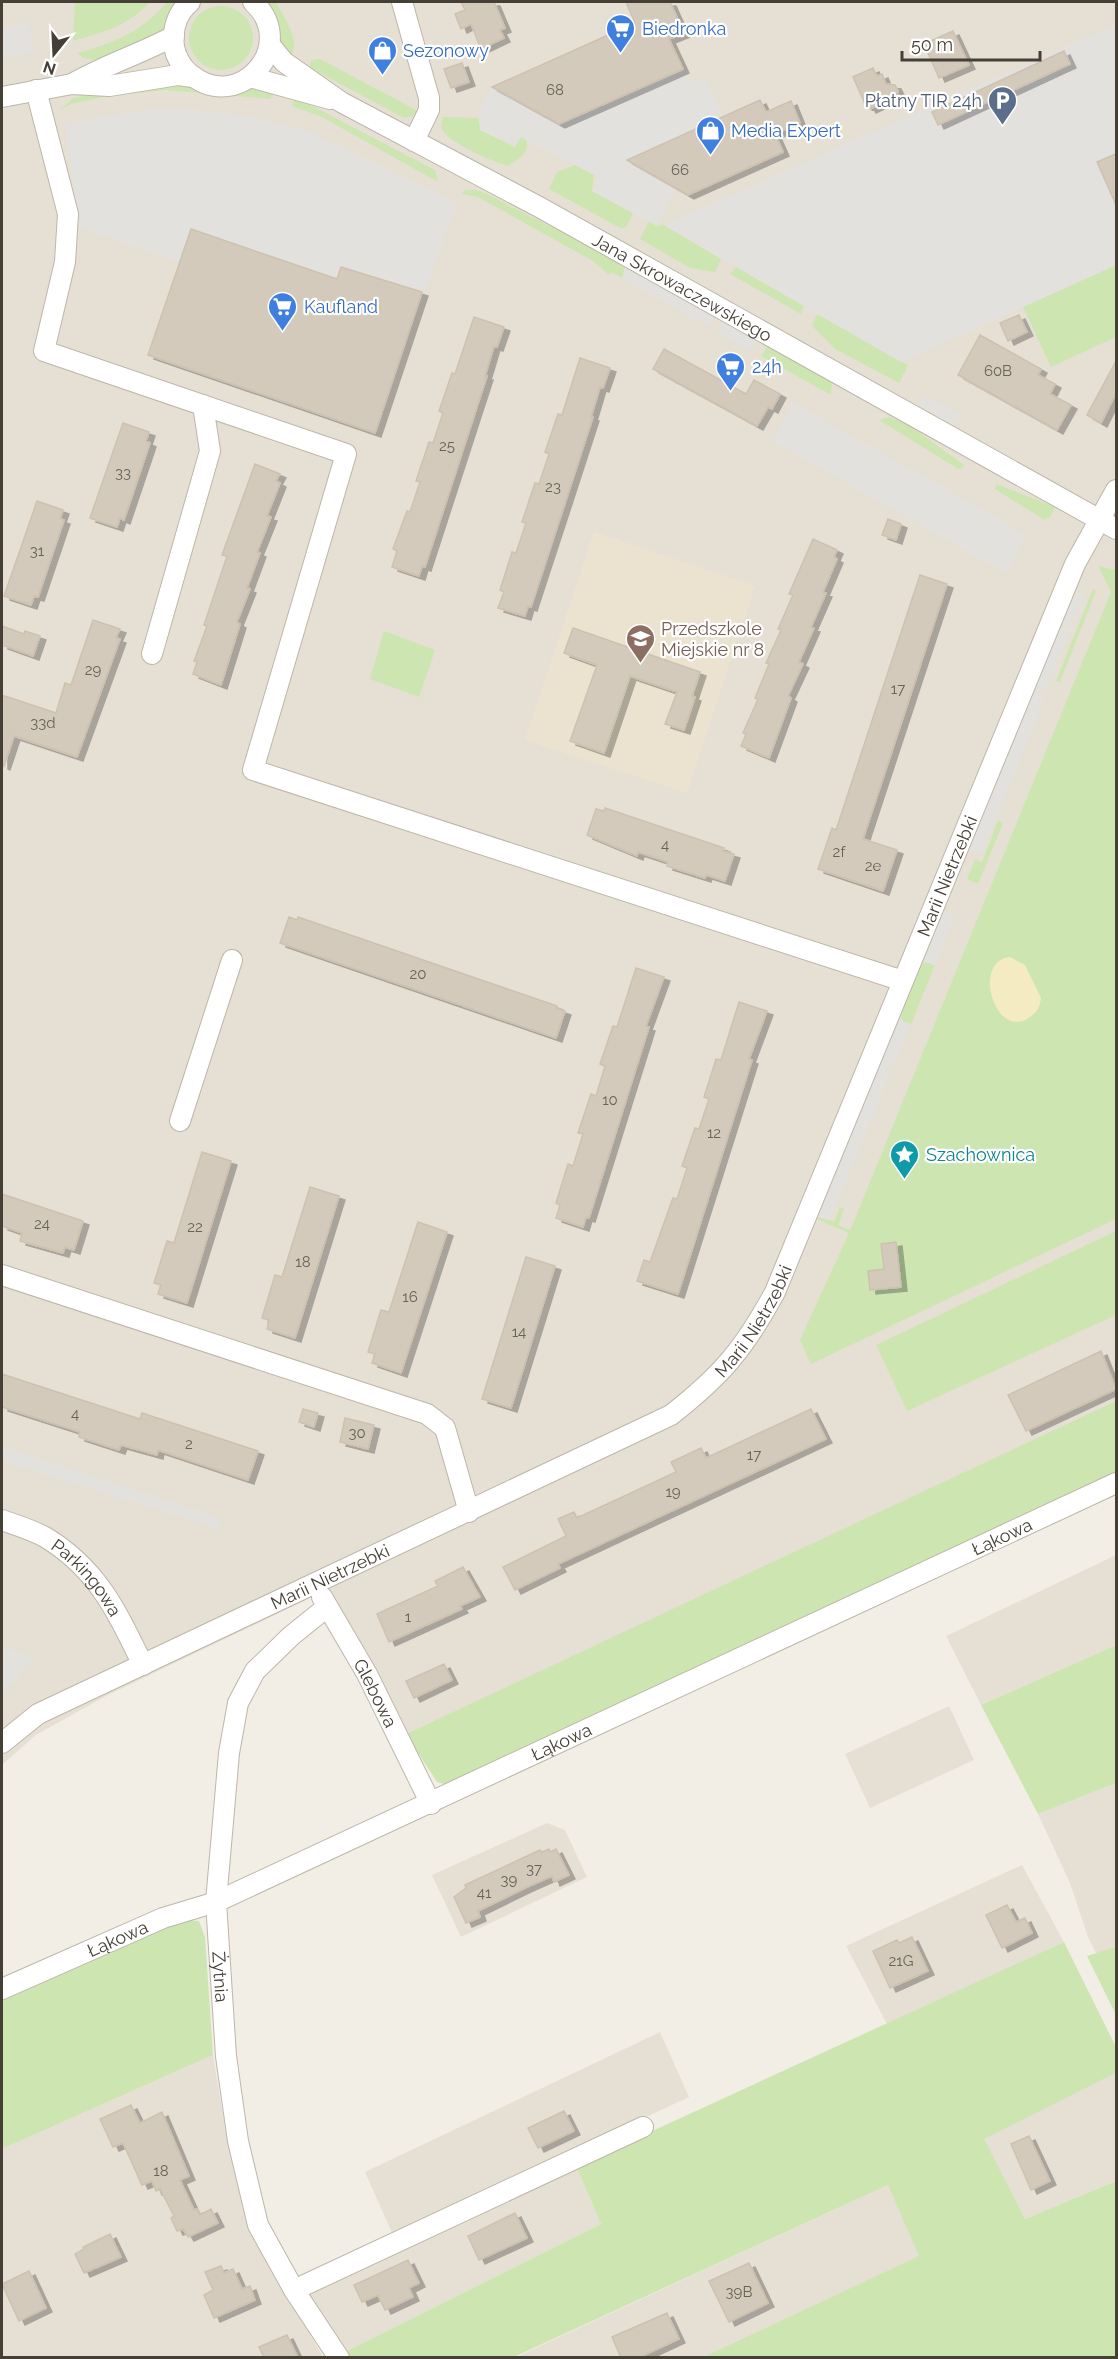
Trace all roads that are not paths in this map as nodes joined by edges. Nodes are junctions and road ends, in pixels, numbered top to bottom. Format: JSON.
{"nodes":[{"id":1,"x":190,"y":2,"type":"edge"},
{"id":2,"x":253,"y":2,"type":"edge"},
{"id":3,"x":402,"y":2,"type":"edge"},
{"id":4,"x":174,"y":36,"type":"junction"},
{"id":5,"x":270,"y":45,"type":"junction"},
{"id":6,"x":193,"y":76,"type":"junction"},
{"id":7,"x":250,"y":77,"type":"junction"},
{"id":8,"x":72,"y":84,"type":"junction"},
{"id":9,"x":36,"y":90,"type":"junction"},
{"id":10,"x":2,"y":97,"type":"edge"},
{"id":11,"x":341,"y":102,"type":"junction"},
{"id":12,"x":414,"y":141,"type":"junction"},
{"id":13,"x":203,"y":405,"type":"junction"},
{"id":14,"x":1116,"y":490,"type":"edge"},
{"id":15,"x":1108,"y":524,"type":"edge"},
{"id":16,"x":152,"y":654,"type":"dead end"},
{"id":17,"x":232,"y":960,"type":"dead end"},
{"id":18,"x":903,"y":981,"type":"junction"},
{"id":19,"x":180,"y":1121,"type":"dead end"},
{"id":20,"x":2,"y":1275,"type":"edge"},
{"id":21,"x":1116,"y":1483,"type":"edge"},
{"id":22,"x":469,"y":1512,"type":"junction"},
{"id":23,"x":2,"y":1520,"type":"edge"},
{"id":24,"x":315,"y":1584,"type":"junction"},
{"id":25,"x":327,"y":1607,"type":"junction"},
{"id":26,"x":143,"y":1665,"type":"junction"},
{"id":27,"x":2,"y":1743,"type":"edge"},
{"id":28,"x":431,"y":1804,"type":"junction"},
{"id":29,"x":216,"y":1902,"type":"junction"},
{"id":30,"x":2,"y":1989,"type":"edge"},
{"id":31,"x":643,"y":2127,"type":"dead end"},
{"id":32,"x":294,"y":2290,"type":"junction"},
{"id":33,"x":339,"y":2358,"type":"edge"}],
"edges":[{"from":1,"to":4,"type":"street"},
{"from":2,"to":5,"type":"street"},
{"from":3,"to":12,"type":"street"},
{"from":4,"to":6,"type":"street"},
{"from":4,"to":8,"type":"street"},
{"from":5,"to":7,"type":"street"},
{"from":5,"to":11,"type":"street","name":"Jana Skrowaczewskiego"},
{"from":6,"to":7,"type":"street"},
{"from":6,"to":8,"type":"street"},
{"from":7,"to":11,"type":"street","name":"Jana Skrowaczewskiego"},
{"from":8,"to":9,"type":"street"},
{"from":9,"to":10,"type":"street"},
{"from":9,"to":13,"type":"street"},
{"from":11,"to":12,"type":"street","name":"Jana Skrowaczewskiego"},
{"from":12,"to":15,"type":"street","name":"Jana Skrowaczewskiego"},
{"from":13,"to":16,"type":"street"},
{"from":13,"to":18,"type":"street"},
{"from":14,"to":15,"type":"street","name":"Marii Nietrzebki"},
{"from":15,"to":18,"type":"street","name":"Marii Nietrzebki"},
{"from":17,"to":19,"type":"street"},
{"from":18,"to":22,"type":"street","name":"Marii Nietrzebki"},
{"from":20,"to":22,"type":"street"},
{"from":21,"to":28,"type":"street","name":"Łąkowa"},
{"from":22,"to":24,"type":"street","name":"Marii Nietrzebki"},
{"from":23,"to":26,"type":"street","name":"Parkingowa"},
{"from":24,"to":25,"type":"street","name":"Glebowa"},
{"from":24,"to":26,"type":"street","name":"Marii Nietrzebki"},
{"from":25,"to":28,"type":"street","name":"Glebowa"},
{"from":25,"to":29,"type":"street","name":"Żytnia"},
{"from":26,"to":27,"type":"street","name":"Marii Nietrzebki"},
{"from":28,"to":29,"type":"street","name":"Łąkowa"},
{"from":29,"to":30,"type":"street","name":"Łąkowa"},
{"from":29,"to":32,"type":"street","name":"Żytnia"},
{"from":31,"to":32,"type":"street"},
{"from":32,"to":33,"type":"street","name":"Żytnia"}]}
